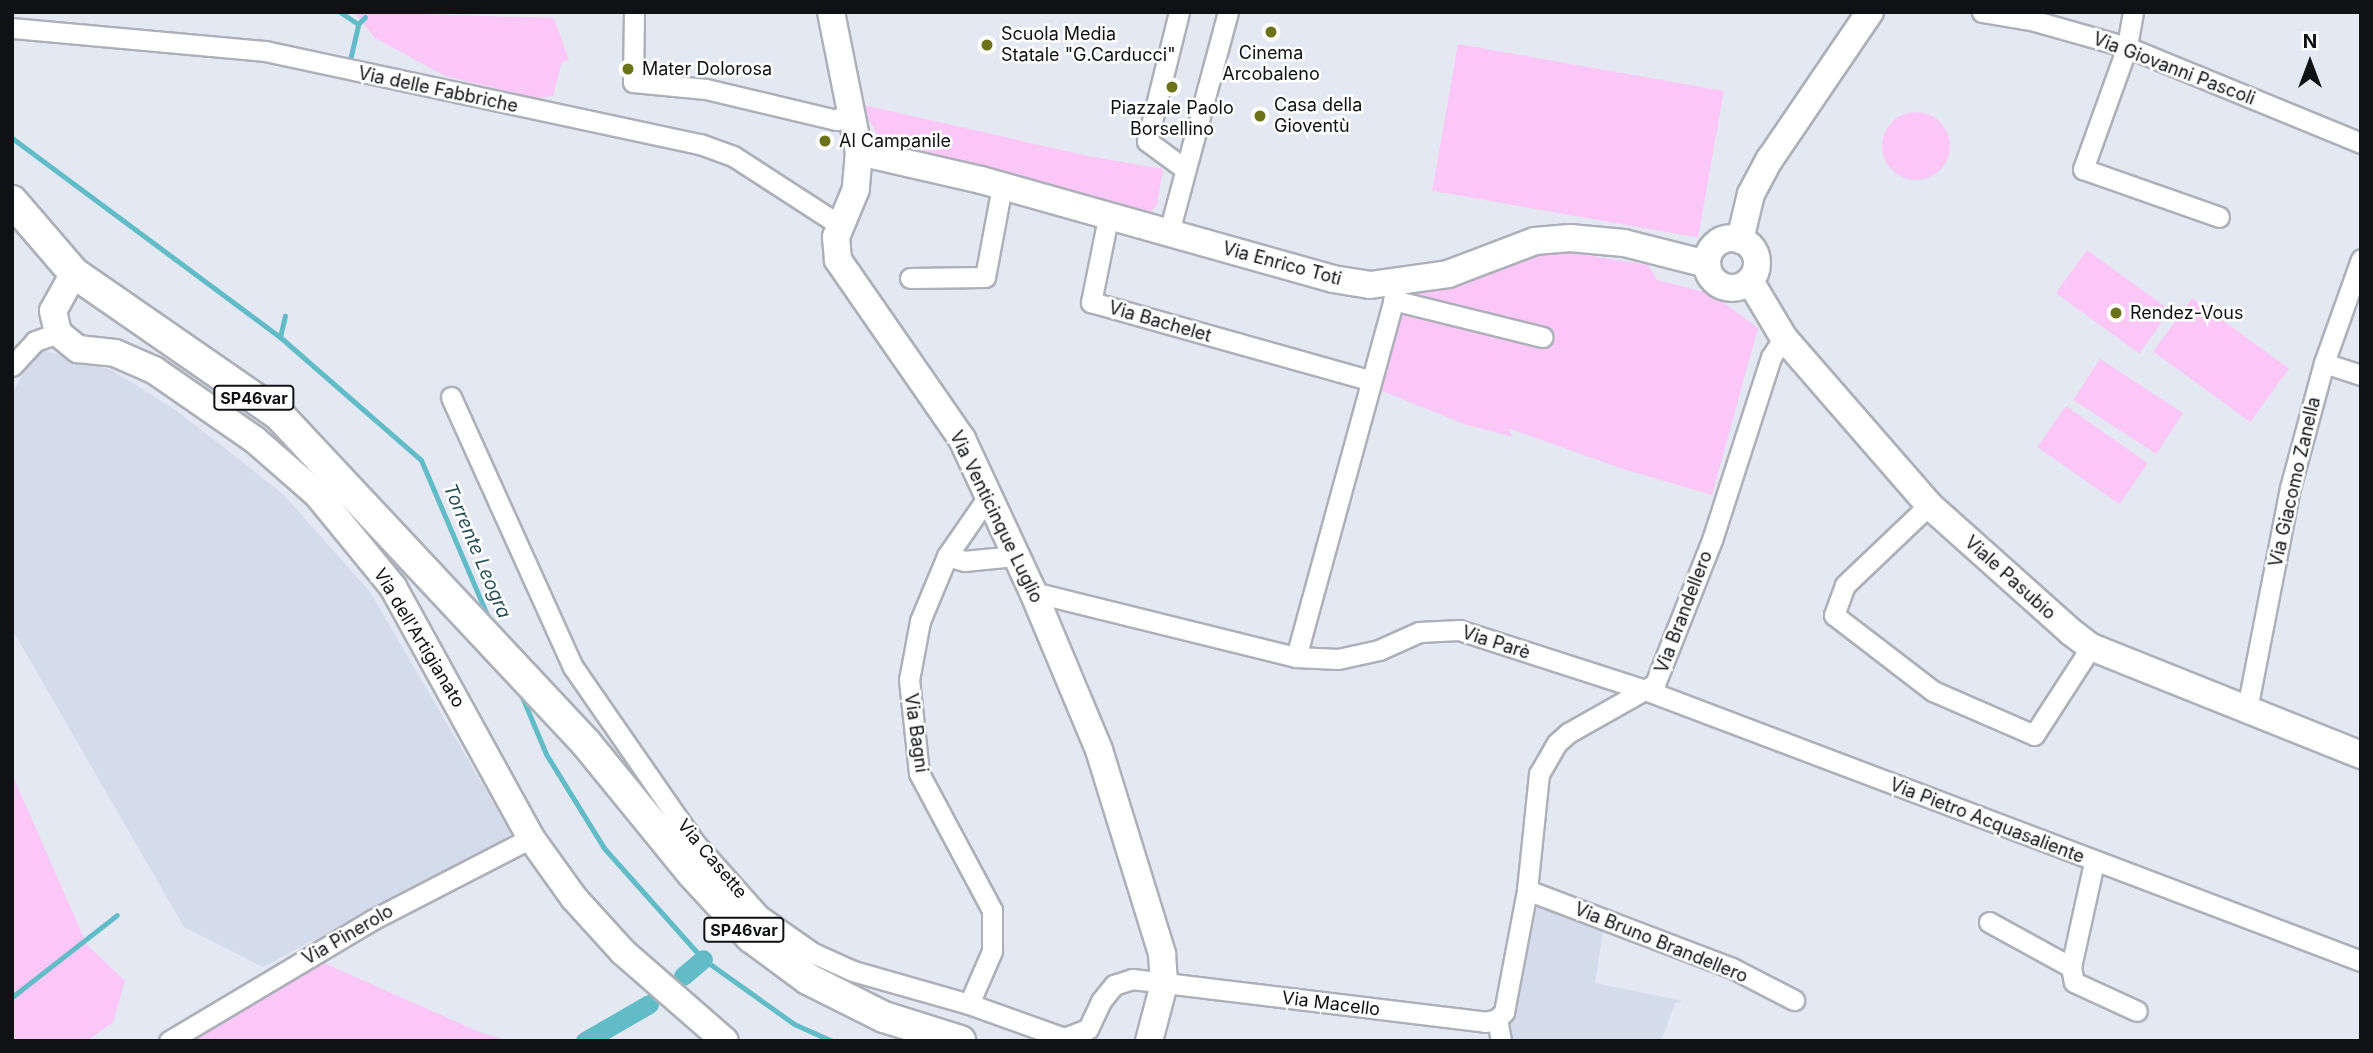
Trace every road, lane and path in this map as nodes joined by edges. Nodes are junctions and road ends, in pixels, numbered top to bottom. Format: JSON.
{"nodes":[{"id":1,"x":634,"y":12,"type":"edge"},
{"id":2,"x":831,"y":12,"type":"edge"},
{"id":3,"x":1179,"y":12,"type":"edge"},
{"id":4,"x":1227,"y":12,"type":"edge"},
{"id":5,"x":1870,"y":12,"type":"edge"},
{"id":6,"x":1982,"y":12,"type":"edge"},
{"id":7,"x":2133,"y":12,"type":"edge"},
{"id":8,"x":12,"y":28,"type":"edge"},
{"id":9,"x":2127,"y":47,"type":"junction"},
{"id":10,"x":851,"y":111,"type":"junction"},
{"id":11,"x":2361,"y":143,"type":"edge"},
{"id":12,"x":859,"y":152,"type":"junction"},
{"id":13,"x":1185,"y":169,"type":"junction"},
{"id":14,"x":1002,"y":186,"type":"junction"},
{"id":15,"x":12,"y":201,"type":"edge"},
{"id":16,"x":2219,"y":217,"type":"dead end"},
{"id":17,"x":1108,"y":218,"type":"junction"},
{"id":18,"x":841,"y":226,"type":"junction"},
{"id":19,"x":1169,"y":232,"type":"junction"},
{"id":20,"x":1740,"y":240,"type":"junction"},
{"id":21,"x":2361,"y":260,"type":"edge"},
{"id":22,"x":1707,"y":264,"type":"junction"},
{"id":23,"x":74,"y":273,"type":"junction"},
{"id":24,"x":910,"y":278,"type":"dead end"},
{"id":25,"x":1750,"y":281,"type":"junction"},
{"id":26,"x":1395,"y":292,"type":"junction"},
{"id":27,"x":58,"y":333,"type":"junction"},
{"id":28,"x":1542,"y":337,"type":"dead end"},
{"id":29,"x":1784,"y":338,"type":"junction"},
{"id":30,"x":2325,"y":363,"type":"junction"},
{"id":31,"x":12,"y":366,"type":"edge"},
{"id":32,"x":2361,"y":375,"type":"edge"},
{"id":33,"x":1369,"y":380,"type":"junction"},
{"id":34,"x":451,"y":397,"type":"dead end"},
{"id":35,"x":987,"y":498,"type":"junction"},
{"id":36,"x":1929,"y":505,"type":"junction"},
{"id":37,"x":947,"y":556,"type":"junction"},
{"id":38,"x":1015,"y":556,"type":"junction"},
{"id":39,"x":1033,"y":592,"type":"junction"},
{"id":40,"x":2091,"y":647,"type":"junction"},
{"id":41,"x":1296,"y":657,"type":"junction"},
{"id":42,"x":1613,"y":682,"type":"joint"},
{"id":43,"x":1648,"y":691,"type":"junction"},
{"id":44,"x":2247,"y":709,"type":"junction"},
{"id":45,"x":2361,"y":755,"type":"edge"},
{"id":46,"x":531,"y":838,"type":"junction"},
{"id":47,"x":2094,"y":862,"type":"junction"},
{"id":48,"x":1527,"y":890,"type":"junction"},
{"id":49,"x":1989,"y":922,"type":"dead end"},
{"id":50,"x":2361,"y":961,"type":"edge"},
{"id":51,"x":2071,"y":967,"type":"junction"},
{"id":52,"x":1164,"y":984,"type":"junction"},
{"id":53,"x":1794,"y":1000,"type":"dead end"},
{"id":54,"x":969,"y":1004,"type":"junction"},
{"id":55,"x":2137,"y":1011,"type":"dead end"},
{"id":56,"x":1497,"y":1019,"type":"junction"},
{"id":57,"x":169,"y":1041,"type":"edge"},
{"id":58,"x":725,"y":1041,"type":"edge"},
{"id":59,"x":960,"y":1041,"type":"edge"},
{"id":60,"x":1149,"y":1041,"type":"edge"},
{"id":61,"x":1501,"y":1041,"type":"edge"}],
"edges":[{"from":1,"to":10,"type":"street"},
{"from":2,"to":10,"type":"street","name":"Via Venticinque Luglio"},
{"from":3,"to":13,"type":"street"},
{"from":4,"to":13,"type":"street"},
{"from":5,"to":20,"type":"street"},
{"from":6,"to":9,"type":"street","name":"Via Giovanni Pascoli"},
{"from":7,"to":9,"type":"street"},
{"from":8,"to":18,"type":"street","name":"Via delle Fabbriche"},
{"from":9,"to":11,"type":"street","name":"Via Giovanni Pascoli"},
{"from":9,"to":16,"type":"street"},
{"from":10,"to":12,"type":"street","name":"Via Venticinque Luglio"},
{"from":12,"to":14,"type":"street","name":"Via Enrico Toti"},
{"from":12,"to":18,"type":"street","name":"Via Venticinque Luglio"},
{"from":13,"to":19,"type":"street"},
{"from":14,"to":17,"type":"street","name":"Via Enrico Toti"},
{"from":14,"to":24,"type":"street"},
{"from":15,"to":23,"type":"main road","number":"SP46var"},
{"from":17,"to":19,"type":"street","name":"Via Enrico Toti"},
{"from":17,"to":33,"type":"street","name":"Via Bachelet"},
{"from":18,"to":35,"type":"street","name":"Via Venticinque Luglio"},
{"from":19,"to":26,"type":"street","name":"Via Enrico Toti"},
{"from":20,"to":22,"type":"street"},
{"from":20,"to":25,"type":"street","name":"Viale Pasubio"},
{"from":21,"to":30,"type":"street","name":"Via Giacomo Zanella"},
{"from":22,"to":25,"type":"street"},
{"from":22,"to":26,"type":"street","name":"Via Enrico Toti"},
{"from":23,"to":27,"type":"street"},
{"from":23,"to":59,"type":"main road","number":"SP46var"},
{"from":25,"to":29,"type":"street","name":"Viale Pasubio"},
{"from":26,"to":28,"type":"street"},
{"from":26,"to":33,"type":"street"},
{"from":27,"to":31,"type":"street"},
{"from":27,"to":46,"type":"street","name":"Via dell'Artigianato"},
{"from":29,"to":36,"type":"street","name":"Viale Pasubio"},
{"from":29,"to":43,"type":"street","name":"Via Brandellero"},
{"from":30,"to":32,"type":"street"},
{"from":30,"to":44,"type":"street","name":"Via Giacomo Zanella"},
{"from":33,"to":41,"type":"street"},
{"from":34,"to":54,"type":"street","name":"Via Casette"},
{"from":35,"to":37,"type":"street","name":"Via Bagni"},
{"from":35,"to":38,"type":"street","name":"Via Venticinque Luglio"},
{"from":36,"to":40,"type":"street","name":"Viale Pasubio"},
{"from":36,"to":40,"type":"street"},
{"from":37,"to":38,"type":"street"},
{"from":37,"to":54,"type":"street","name":"Via Bagni"},
{"from":38,"to":39,"type":"street","name":"Via Venticinque Luglio"},
{"from":39,"to":41,"type":"street","name":"Via Parè"},
{"from":39,"to":52,"type":"street","name":"Via Venticinque Luglio"},
{"from":40,"to":44,"type":"street","name":"Viale Pasubio"},
{"from":41,"to":42,"type":"street","name":"Via Parè"},
{"from":42,"to":43,"type":"street","name":"Via Pietro Acquasaliente"},
{"from":43,"to":47,"type":"street","name":"Via Pietro Acquasaliente"},
{"from":43,"to":48,"type":"street","name":"Via Brandellero"},
{"from":44,"to":45,"type":"street","name":"Viale Pasubio"},
{"from":46,"to":57,"type":"street","name":"Via Pinerolo"},
{"from":46,"to":58,"type":"street","name":"Via dell'Artigianato"},
{"from":47,"to":50,"type":"street","name":"Via Pietro Acquasaliente"},
{"from":47,"to":51,"type":"street"},
{"from":48,"to":53,"type":"street","name":"Via Bruno Brandellero"},
{"from":48,"to":56,"type":"street","name":"Via Brandellero"},
{"from":49,"to":51,"type":"street"},
{"from":51,"to":55,"type":"street"},
{"from":52,"to":54,"type":"street","name":"Via Casette"},
{"from":52,"to":56,"type":"street","name":"Via Macello"},
{"from":52,"to":60,"type":"street","name":"Via Venticinque Luglio"},
{"from":56,"to":61,"type":"street"}]}
